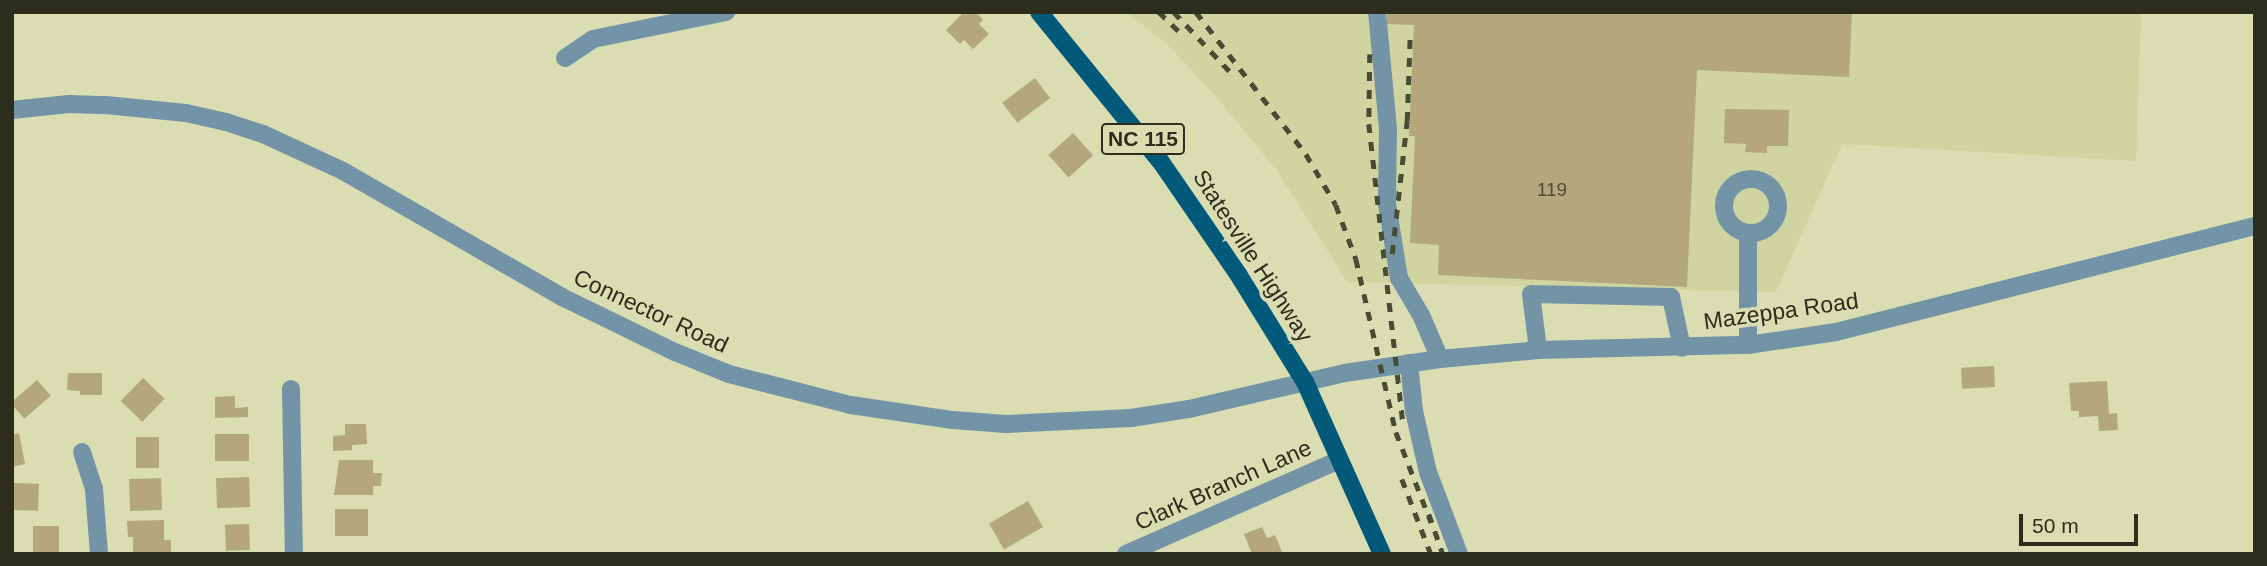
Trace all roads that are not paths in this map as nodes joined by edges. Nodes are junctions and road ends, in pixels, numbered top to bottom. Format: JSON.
{"nodes":[{"id":1,"x":726,"y":12,"type":"edge"},
{"id":2,"x":1039,"y":12,"type":"edge"},
{"id":3,"x":1377,"y":12,"type":"edge"},
{"id":4,"x":565,"y":58,"type":"dead end"},
{"id":5,"x":12,"y":110,"type":"edge"},
{"id":6,"x":2255,"y":226,"type":"edge"},
{"id":7,"x":1748,"y":233,"type":"dead end"},
{"id":8,"x":1748,"y":345,"type":"junction"},
{"id":9,"x":1682,"y":348,"type":"junction"},
{"id":10,"x":1538,"y":350,"type":"junction"},
{"id":11,"x":1440,"y":359,"type":"junction"},
{"id":12,"x":1409,"y":363,"type":"junction"},
{"id":13,"x":1305,"y":382,"type":"junction"},
{"id":14,"x":291,"y":390,"type":"dead end"},
{"id":15,"x":82,"y":452,"type":"dead end"},
{"id":16,"x":1339,"y":460,"type":"junction"},
{"id":17,"x":99,"y":554,"type":"edge"},
{"id":18,"x":294,"y":554,"type":"edge"},
{"id":19,"x":1126,"y":554,"type":"edge"},
{"id":20,"x":1382,"y":554,"type":"edge"},
{"id":21,"x":1459,"y":554,"type":"edge"}],
"edges":[{"from":1,"to":4,"type":"street"},
{"from":2,"to":13,"type":"main road","name":"Statesville Highway","number":"NC 115"},
{"from":3,"to":11,"type":"street"},
{"from":5,"to":13,"type":"street","name":"Connector Road"},
{"from":6,"to":8,"type":"street","name":"Mazeppa Road"},
{"from":7,"to":8,"type":"street"},
{"from":8,"to":9,"type":"street","name":"Mazeppa Road"},
{"from":9,"to":10,"type":"street","name":"Mazeppa Road"},
{"from":9,"to":10,"type":"street"},
{"from":10,"to":11,"type":"street","name":"Mazeppa Road"},
{"from":11,"to":12,"type":"street","name":"Mazeppa Road"},
{"from":12,"to":13,"type":"street","name":"Mazeppa Road"},
{"from":12,"to":21,"type":"street"},
{"from":13,"to":16,"type":"main road","name":"Statesville Highway","number":"NC 115"},
{"from":14,"to":18,"type":"street"},
{"from":15,"to":17,"type":"street"},
{"from":16,"to":19,"type":"street","name":"Clark Branch Lane"},
{"from":16,"to":20,"type":"main road","name":"Statesville Highway","number":"NC 115"}]}
